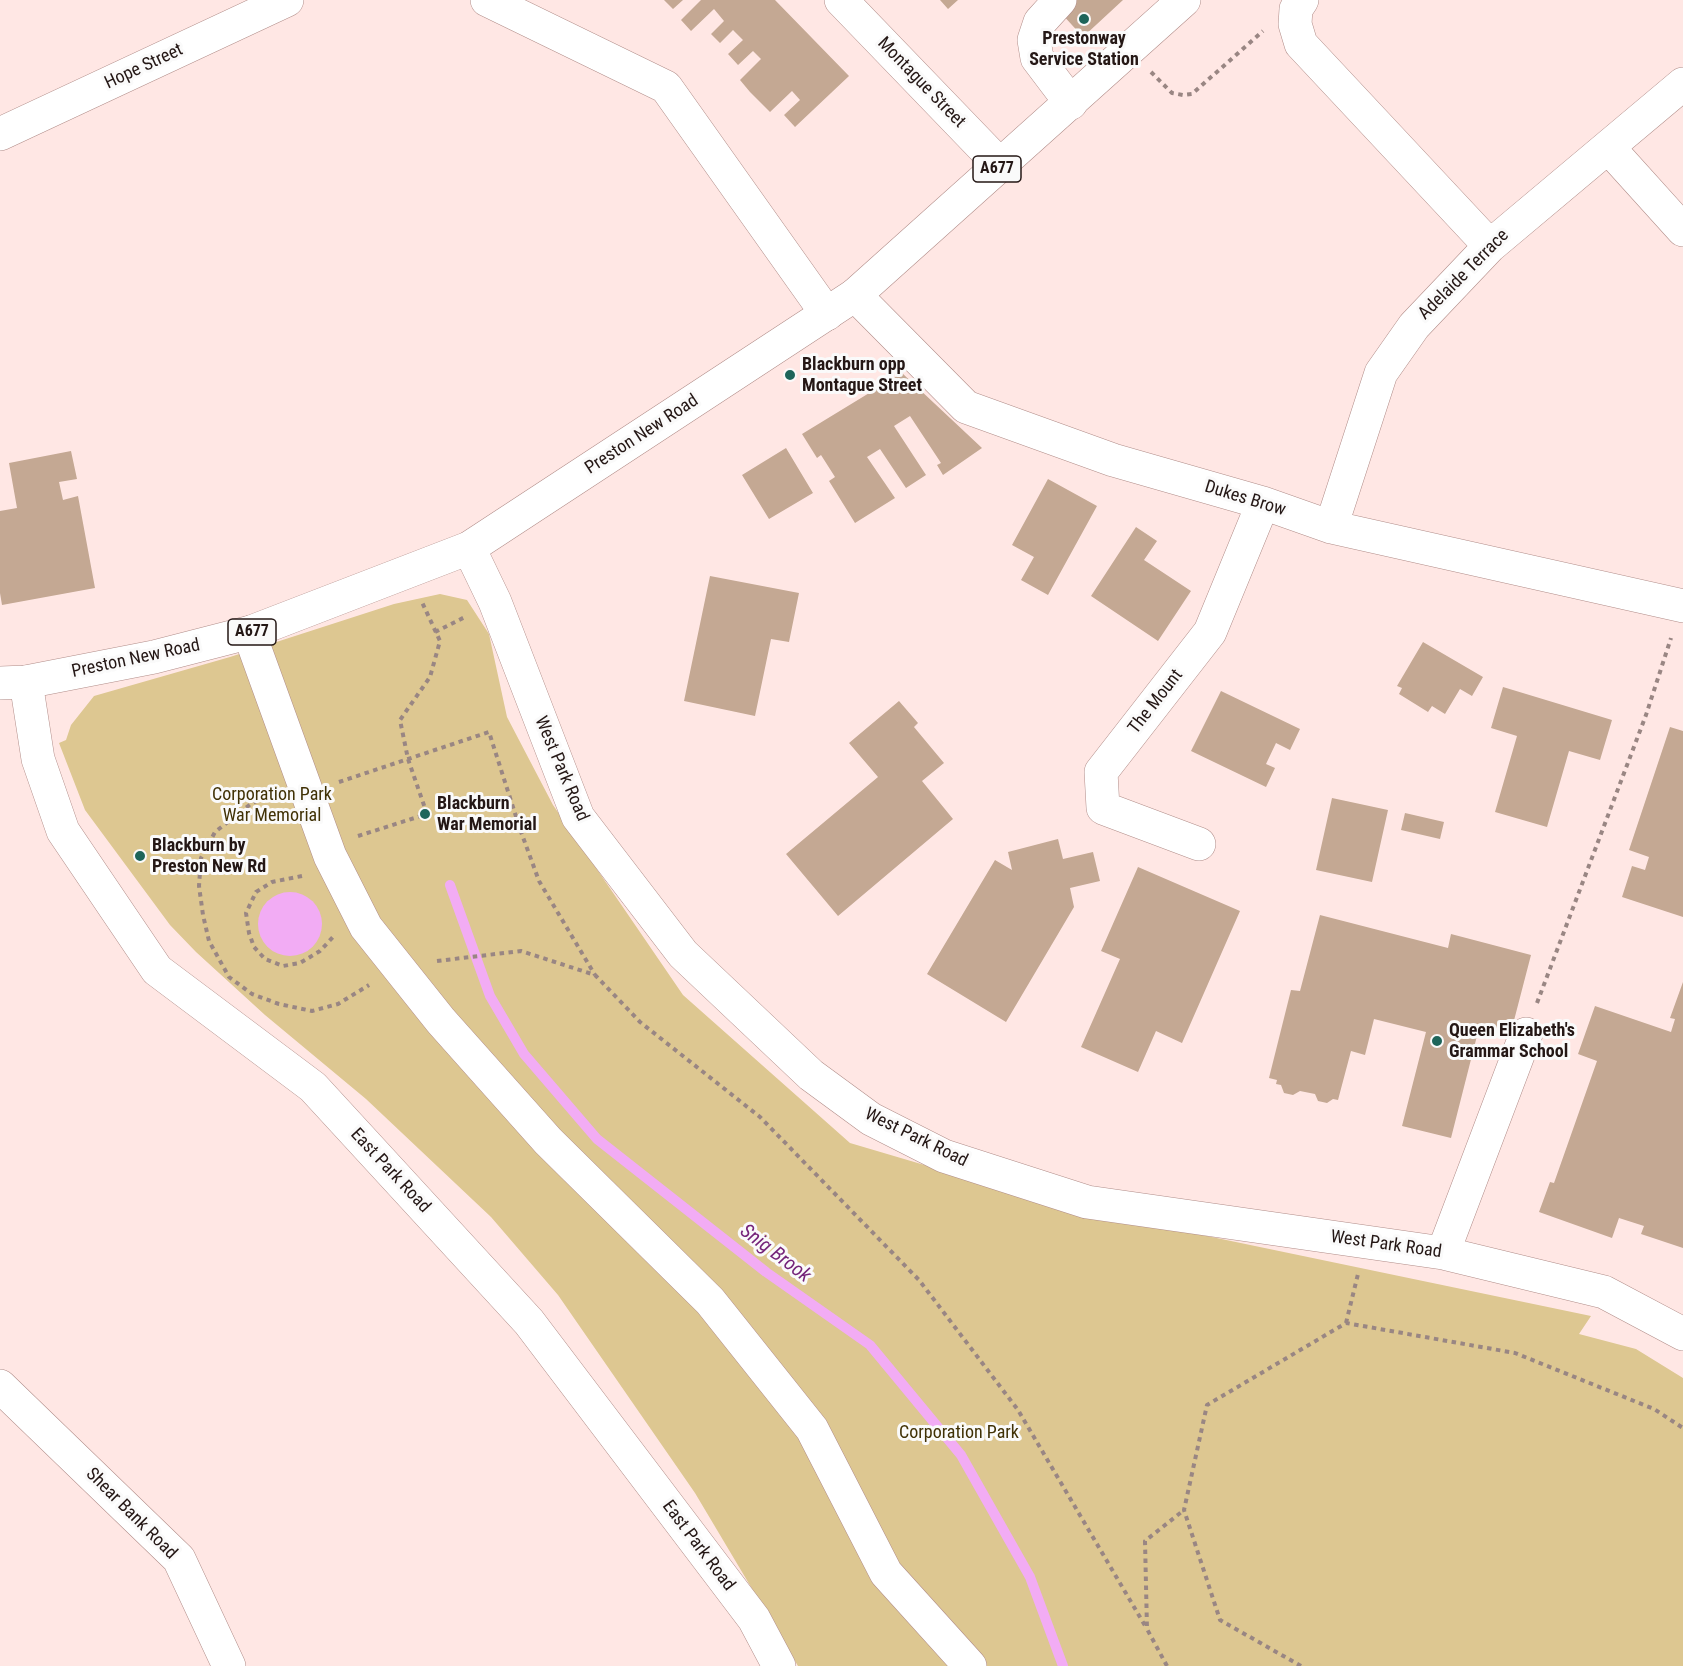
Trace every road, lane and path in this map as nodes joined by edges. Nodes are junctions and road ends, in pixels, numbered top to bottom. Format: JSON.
{"nodes":[{"id":1,"x":288,"y":0,"type":"edge"},
{"id":2,"x":487,"y":0,"type":"edge"},
{"id":3,"x":842,"y":0,"type":"edge"},
{"id":4,"x":1060,"y":0,"type":"edge"},
{"id":5,"x":1184,"y":0,"type":"edge"},
{"id":6,"x":1302,"y":0,"type":"edge"},
{"id":7,"x":1256,"y":36,"type":"dead end"},
{"id":8,"x":1130,"y":50,"type":"junction"},
{"id":9,"x":1683,"y":84,"type":"edge"},
{"id":10,"x":1071,"y":103,"type":"junction"},
{"id":11,"x":0,"y":134,"type":"edge"},
{"id":12,"x":1608,"y":147,"type":"junction"},
{"id":13,"x":1001,"y":166,"type":"junction"},
{"id":14,"x":1683,"y":230,"type":"edge"},
{"id":15,"x":1490,"y":246,"type":"junction"},
{"id":16,"x":855,"y":295,"type":"junction"},
{"id":17,"x":827,"y":314,"type":"junction"},
{"id":18,"x":1263,"y":503,"type":"junction"},
{"id":19,"x":1331,"y":527,"type":"junction"},
{"id":20,"x":469,"y":548,"type":"junction"},
{"id":21,"x":408,"y":572,"type":"junction"},
{"id":22,"x":1682,"y":606,"type":"edge"},
{"id":23,"x":251,"y":632,"type":"junction"},
{"id":24,"x":13,"y":682,"type":"edge"},
{"id":25,"x":408,"y":759,"type":"junction"},
{"id":26,"x":305,"y":786,"type":"junction"},
{"id":27,"x":1199,"y":844,"type":"dead end"},
{"id":28,"x":331,"y":858,"type":"junction"},
{"id":29,"x":351,"y":899,"type":"junction"},
{"id":30,"x":453,"y":958,"type":"dead end"},
{"id":31,"x":399,"y":969,"type":"junction"},
{"id":32,"x":595,"y":975,"type":"junction"},
{"id":33,"x":1526,"y":1034,"type":"joint"},
{"id":34,"x":1366,"y":1242,"type":"junction"},
{"id":35,"x":1443,"y":1253,"type":"junction"},
{"id":36,"x":1346,"y":1323,"type":"junction"},
{"id":37,"x":1683,"y":1334,"type":"edge"},
{"id":38,"x":0,"y":1386,"type":"edge"},
{"id":39,"x":1683,"y":1428,"type":"edge"},
{"id":40,"x":1184,"y":1510,"type":"junction"},
{"id":41,"x":1147,"y":1629,"type":"junction"},
{"id":42,"x":229,"y":1666,"type":"edge"},
{"id":43,"x":779,"y":1666,"type":"edge"},
{"id":44,"x":970,"y":1666,"type":"edge"},
{"id":45,"x":1167,"y":1666,"type":"edge"},
{"id":46,"x":1301,"y":1666,"type":"edge"}],
"edges":[{"from":1,"to":11,"type":"main road","name":"Hope Street"},
{"from":2,"to":17,"type":"main road"},
{"from":3,"to":13,"type":"main road","name":"Montague Street"},
{"from":4,"to":10,"type":"main road"},
{"from":5,"to":8,"type":"main road","name":"Preston New Road","number":"A677"},
{"from":6,"to":15,"type":"main road"},
{"from":7,"to":8,"type":"path"},
{"from":8,"to":10,"type":"main road","name":"Preston New Road","number":"A677"},
{"from":9,"to":12,"type":"main road","name":"Adelaide Terrace"},
{"from":10,"to":13,"type":"main road","name":"Preston New Road","number":"A677"},
{"from":12,"to":14,"type":"main road"},
{"from":12,"to":15,"type":"main road","name":"Adelaide Terrace"},
{"from":13,"to":16,"type":"main road","name":"Preston New Road","number":"A677"},
{"from":15,"to":19,"type":"main road","name":"Adelaide Terrace"},
{"from":16,"to":17,"type":"main road","name":"Preston New Road","number":"A677"},
{"from":16,"to":18,"type":"main road","name":"Dukes Brow"},
{"from":17,"to":20,"type":"main road","name":"Preston New Road","number":"A677"},
{"from":18,"to":19,"type":"main road","name":"Dukes Brow"},
{"from":18,"to":27,"type":"main road","name":"The Mount"},
{"from":19,"to":22,"type":"main road","name":"Dukes Brow"},
{"from":20,"to":21,"type":"main road","name":"Preston New Road","number":"A677"},
{"from":20,"to":34,"type":"main road","name":"West Park Road"},
{"from":21,"to":23,"type":"main road","name":"Preston New Road","number":"A677"},
{"from":21,"to":25,"type":"path"},
{"from":22,"to":33,"type":"path"},
{"from":23,"to":24,"type":"main road","name":"Preston New Road","number":"A677"},
{"from":23,"to":26,"type":"main road"},
{"from":24,"to":43,"type":"main road","name":"East Park Road"},
{"from":25,"to":26,"type":"path"},
{"from":25,"to":28,"type":"path"},
{"from":25,"to":32,"type":"path"},
{"from":26,"to":28,"type":"main road"},
{"from":26,"to":31,"type":"path"},
{"from":28,"to":29,"type":"main road"},
{"from":28,"to":29,"type":"path"},
{"from":29,"to":31,"type":"main road"},
{"from":30,"to":32,"type":"path"},
{"from":31,"to":44,"type":"main road"},
{"from":32,"to":41,"type":"path"},
{"from":33,"to":35,"type":"main road"},
{"from":34,"to":35,"type":"main road","name":"West Park Road"},
{"from":34,"to":36,"type":"path"},
{"from":35,"to":37,"type":"main road","name":"West Park Road"},
{"from":36,"to":39,"type":"path"},
{"from":36,"to":40,"type":"path"},
{"from":38,"to":42,"type":"main road","name":"Shear Bank Road"},
{"from":40,"to":41,"type":"path"},
{"from":40,"to":46,"type":"path"},
{"from":41,"to":45,"type":"path"}]}
